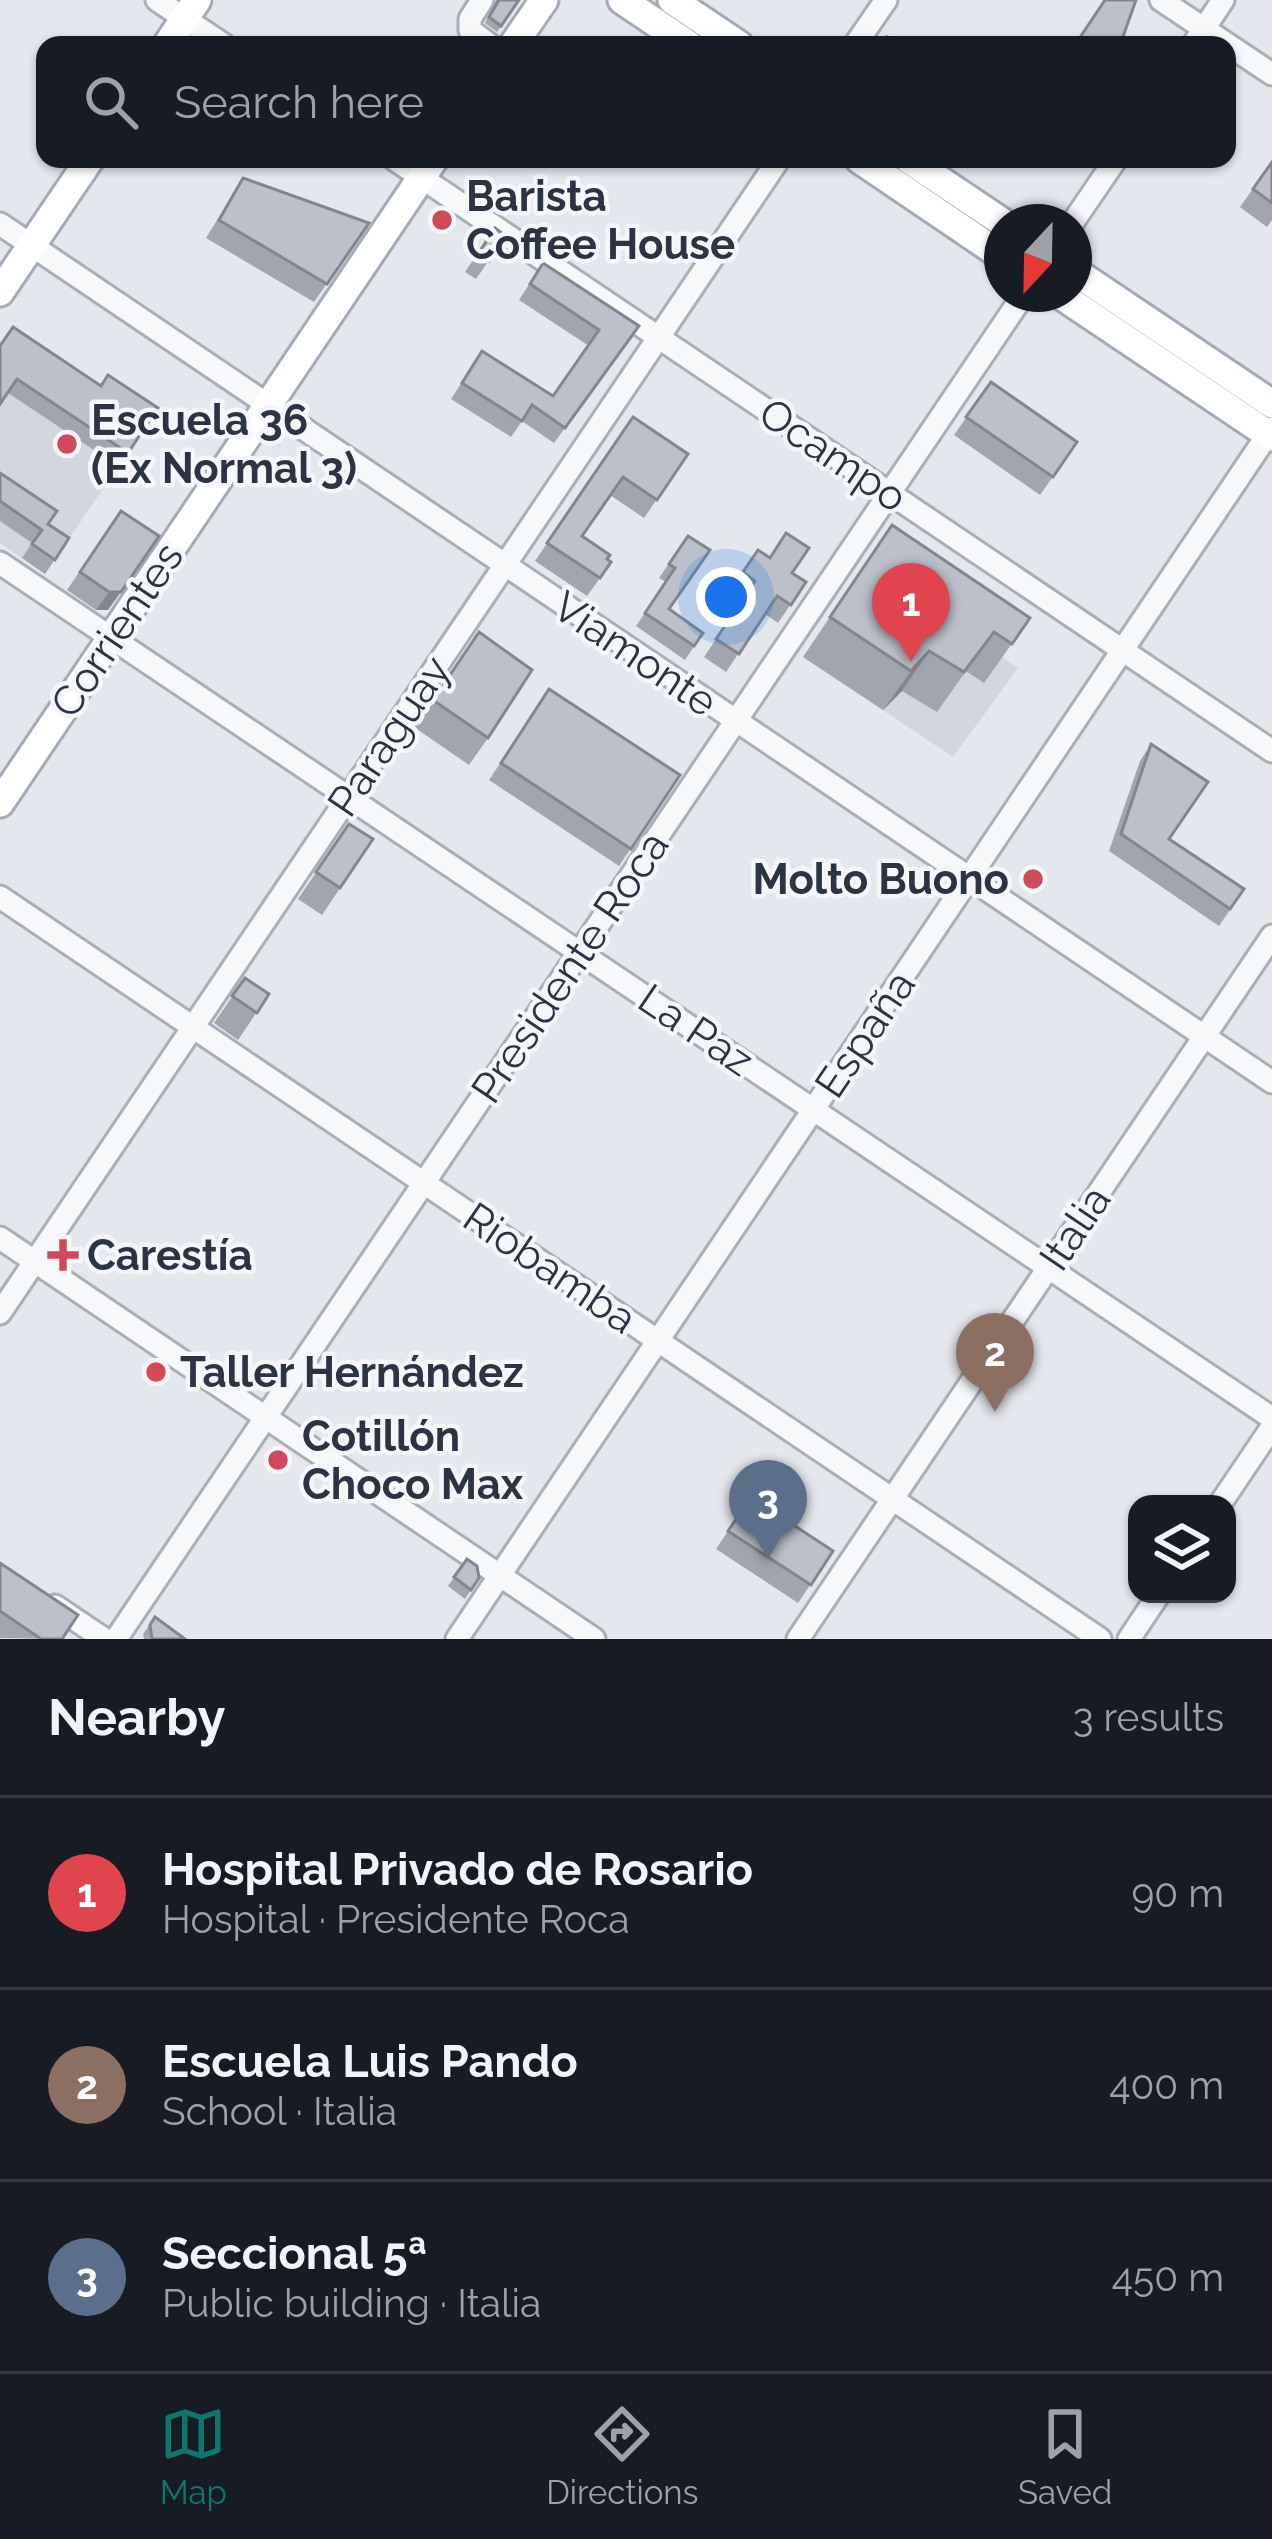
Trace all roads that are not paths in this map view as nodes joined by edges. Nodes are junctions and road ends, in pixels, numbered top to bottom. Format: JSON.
{"nodes":[{"id":1,"x":157,"y":0,"type":"edge"},
{"id":2,"x":482,"y":0,"type":"edge"},
{"id":3,"x":544,"y":0,"type":"edge"},
{"id":4,"x":622,"y":0,"type":"edge"},
{"id":5,"x":673,"y":0,"type":"edge"},
{"id":6,"x":886,"y":0,"type":"edge"},
{"id":7,"x":1162,"y":0,"type":"edge"},
{"id":8,"x":1223,"y":0,"type":"edge"},
{"id":9,"x":191,"y":9,"type":"edge"},
{"id":10,"x":173,"y":36,"type":"edge"},
{"id":11,"x":216,"y":36,"type":"edge"},
{"id":12,"x":478,"y":36,"type":"edge"},
{"id":13,"x":519,"y":36,"type":"edge"},
{"id":14,"x":676,"y":36,"type":"edge"},
{"id":15,"x":726,"y":36,"type":"edge"},
{"id":16,"x":861,"y":36,"type":"edge"},
{"id":17,"x":1197,"y":36,"type":"edge"},
{"id":18,"x":1199,"y":36,"type":"edge"},
{"id":19,"x":1236,"y":56,"type":"edge"},
{"id":20,"x":1272,"y":74,"type":"edge"},
{"id":21,"x":84,"y":168,"type":"edge"},
{"id":22,"x":428,"y":168,"type":"edge"},
{"id":23,"x":773,"y":168,"type":"edge"},
{"id":24,"x":872,"y":168,"type":"edge"},
{"id":25,"x":921,"y":168,"type":"edge"},
{"id":26,"x":1110,"y":168,"type":"edge"},
{"id":27,"x":1085,"y":204,"type":"edge"},
{"id":28,"x":984,"y":210,"type":"edge"},
{"id":29,"x":0,"y":224,"type":"edge"},
{"id":30,"x":984,"y":244,"type":"edge"},
{"id":31,"x":32,"y":246,"type":"junction"},
{"id":32,"x":1092,"y":283,"type":"edge"},
{"id":33,"x":0,"y":292,"type":"edge"},
{"id":34,"x":1012,"y":312,"type":"edge"},
{"id":35,"x":1086,"y":312,"type":"edge"},
{"id":36,"x":658,"y":338,"type":"junction"},
{"id":37,"x":1272,"y":404,"type":"edge"},
{"id":38,"x":268,"y":407,"type":"junction"},
{"id":39,"x":1271,"y":434,"type":"edge"},
{"id":40,"x":890,"y":494,"type":"junction"},
{"id":41,"x":0,"y":563,"type":"edge"},
{"id":42,"x":504,"y":566,"type":"junction"},
{"id":43,"x":112,"y":638,"type":"junction"},
{"id":44,"x":1123,"y":650,"type":"junction"},
{"id":45,"x":736,"y":722,"type":"junction"},
{"id":46,"x":1272,"y":751,"type":"edge"},
{"id":47,"x":348,"y":797,"type":"junction"},
{"id":48,"x":0,"y":803,"type":"edge"},
{"id":49,"x":969,"y":879,"type":"junction"},
{"id":50,"x":0,"y":897,"type":"edge"},
{"id":51,"x":1272,"y":936,"type":"edge"},
{"id":52,"x":580,"y":952,"type":"junction"},
{"id":53,"x":193,"y":1027,"type":"junction"},
{"id":54,"x":1204,"y":1036,"type":"junction"},
{"id":55,"x":1272,"y":1082,"type":"edge"},
{"id":56,"x":813,"y":1109,"type":"junction"},
{"id":57,"x":424,"y":1183,"type":"junction"},
{"id":58,"x":0,"y":1238,"type":"edge"},
{"id":59,"x":35,"y":1262,"type":"junction"},
{"id":60,"x":1048,"y":1268,"type":"junction"},
{"id":61,"x":0,"y":1313,"type":"edge"},
{"id":62,"x":658,"y":1340,"type":"junction"},
{"id":63,"x":266,"y":1417,"type":"junction"},
{"id":64,"x":1272,"y":1418,"type":"edge"},
{"id":65,"x":1272,"y":1427,"type":"edge"},
{"id":66,"x":1226,"y":1495,"type":"edge"},
{"id":67,"x":892,"y":1499,"type":"junction"},
{"id":68,"x":500,"y":1575,"type":"junction"},
{"id":69,"x":34,"y":1592,"type":"edge"},
{"id":70,"x":1153,"y":1603,"type":"edge"},
{"id":71,"x":104,"y":1639,"type":"edge"},
{"id":72,"x":116,"y":1639,"type":"edge"},
{"id":73,"x":457,"y":1639,"type":"edge"},
{"id":74,"x":594,"y":1639,"type":"edge"},
{"id":75,"x":798,"y":1639,"type":"edge"},
{"id":76,"x":1100,"y":1639,"type":"edge"},
{"id":77,"x":1129,"y":1639,"type":"edge"}],
"edges":[{"from":1,"to":9,"type":"street"},
{"from":2,"to":12,"type":"street"},
{"from":3,"to":13,"type":"main road"},
{"from":4,"to":14,"type":"main road"},
{"from":5,"to":15,"type":"main road"},
{"from":6,"to":16,"type":"street"},
{"from":7,"to":17,"type":"street"},
{"from":8,"to":18,"type":"street"},
{"from":9,"to":10,"type":"main road"},
{"from":9,"to":11,"type":"street"},
{"from":19,"to":20,"type":"street"},
{"from":21,"to":31,"type":"main road"},
{"from":22,"to":36,"type":"street","name":"Ocampo"},
{"from":22,"to":38,"type":"main road","name":"Corrientes"},
{"from":23,"to":36,"type":"street","name":"Paraguay"},
{"from":24,"to":30,"type":"main road"},
{"from":25,"to":28,"type":"main road"},
{"from":26,"to":27,"type":"street"},
{"from":29,"to":31,"type":"street","name":"Viamonte"},
{"from":31,"to":33,"type":"main road"},
{"from":31,"to":38,"type":"street","name":"Viamonte"},
{"from":32,"to":37,"type":"main road"},
{"from":34,"to":40,"type":"street","name":"Presidente Roca"},
{"from":35,"to":39,"type":"main road"},
{"from":36,"to":40,"type":"street","name":"Ocampo"},
{"from":36,"to":42,"type":"street","name":"Paraguay"},
{"from":38,"to":42,"type":"street","name":"Viamonte"},
{"from":38,"to":43,"type":"main road","name":"Corrientes"},
{"from":39,"to":44,"type":"street","name":"España"},
{"from":40,"to":44,"type":"street","name":"Ocampo"},
{"from":40,"to":45,"type":"street","name":"Presidente Roca"},
{"from":41,"to":43,"type":"street","name":"La Paz"},
{"from":42,"to":45,"type":"street","name":"Viamonte"},
{"from":42,"to":47,"type":"street","name":"Paraguay"},
{"from":43,"to":47,"type":"street","name":"La Paz"},
{"from":43,"to":48,"type":"main road","name":"Corrientes"},
{"from":44,"to":46,"type":"street","name":"Ocampo"},
{"from":44,"to":49,"type":"street","name":"España"},
{"from":45,"to":49,"type":"street","name":"Viamonte"},
{"from":45,"to":52,"type":"street","name":"Presidente Roca"},
{"from":47,"to":52,"type":"street","name":"La Paz"},
{"from":47,"to":53,"type":"street","name":"Paraguay"},
{"from":49,"to":54,"type":"street","name":"Viamonte"},
{"from":49,"to":56,"type":"street","name":"España"},
{"from":50,"to":53,"type":"street","name":"Riobamba"},
{"from":51,"to":54,"type":"street","name":"Italia"},
{"from":52,"to":56,"type":"street","name":"La Paz"},
{"from":52,"to":57,"type":"street","name":"Presidente Roca"},
{"from":53,"to":57,"type":"street","name":"Riobamba"},
{"from":53,"to":59,"type":"street","name":"Paraguay"},
{"from":54,"to":55,"type":"street","name":"Viamonte"},
{"from":54,"to":60,"type":"street","name":"Italia"},
{"from":56,"to":60,"type":"street","name":"La Paz"},
{"from":56,"to":62,"type":"street","name":"España"},
{"from":57,"to":62,"type":"street","name":"Riobamba"},
{"from":57,"to":63,"type":"street","name":"Presidente Roca"},
{"from":58,"to":59,"type":"street"},
{"from":59,"to":61,"type":"street","name":"Paraguay"},
{"from":59,"to":63,"type":"street"},
{"from":60,"to":64,"type":"street","name":"La Paz"},
{"from":60,"to":67,"type":"street","name":"Italia"},
{"from":62,"to":67,"type":"street","name":"Riobamba"},
{"from":62,"to":68,"type":"street","name":"España"},
{"from":63,"to":68,"type":"street"},
{"from":63,"to":72,"type":"street","name":"Presidente Roca"},
{"from":65,"to":66,"type":"street"},
{"from":67,"to":75,"type":"street","name":"Italia"},
{"from":67,"to":76,"type":"street","name":"Riobamba"},
{"from":68,"to":73,"type":"street","name":"España"},
{"from":68,"to":74,"type":"street"},
{"from":69,"to":71,"type":"street"},
{"from":70,"to":77,"type":"street"}]}
